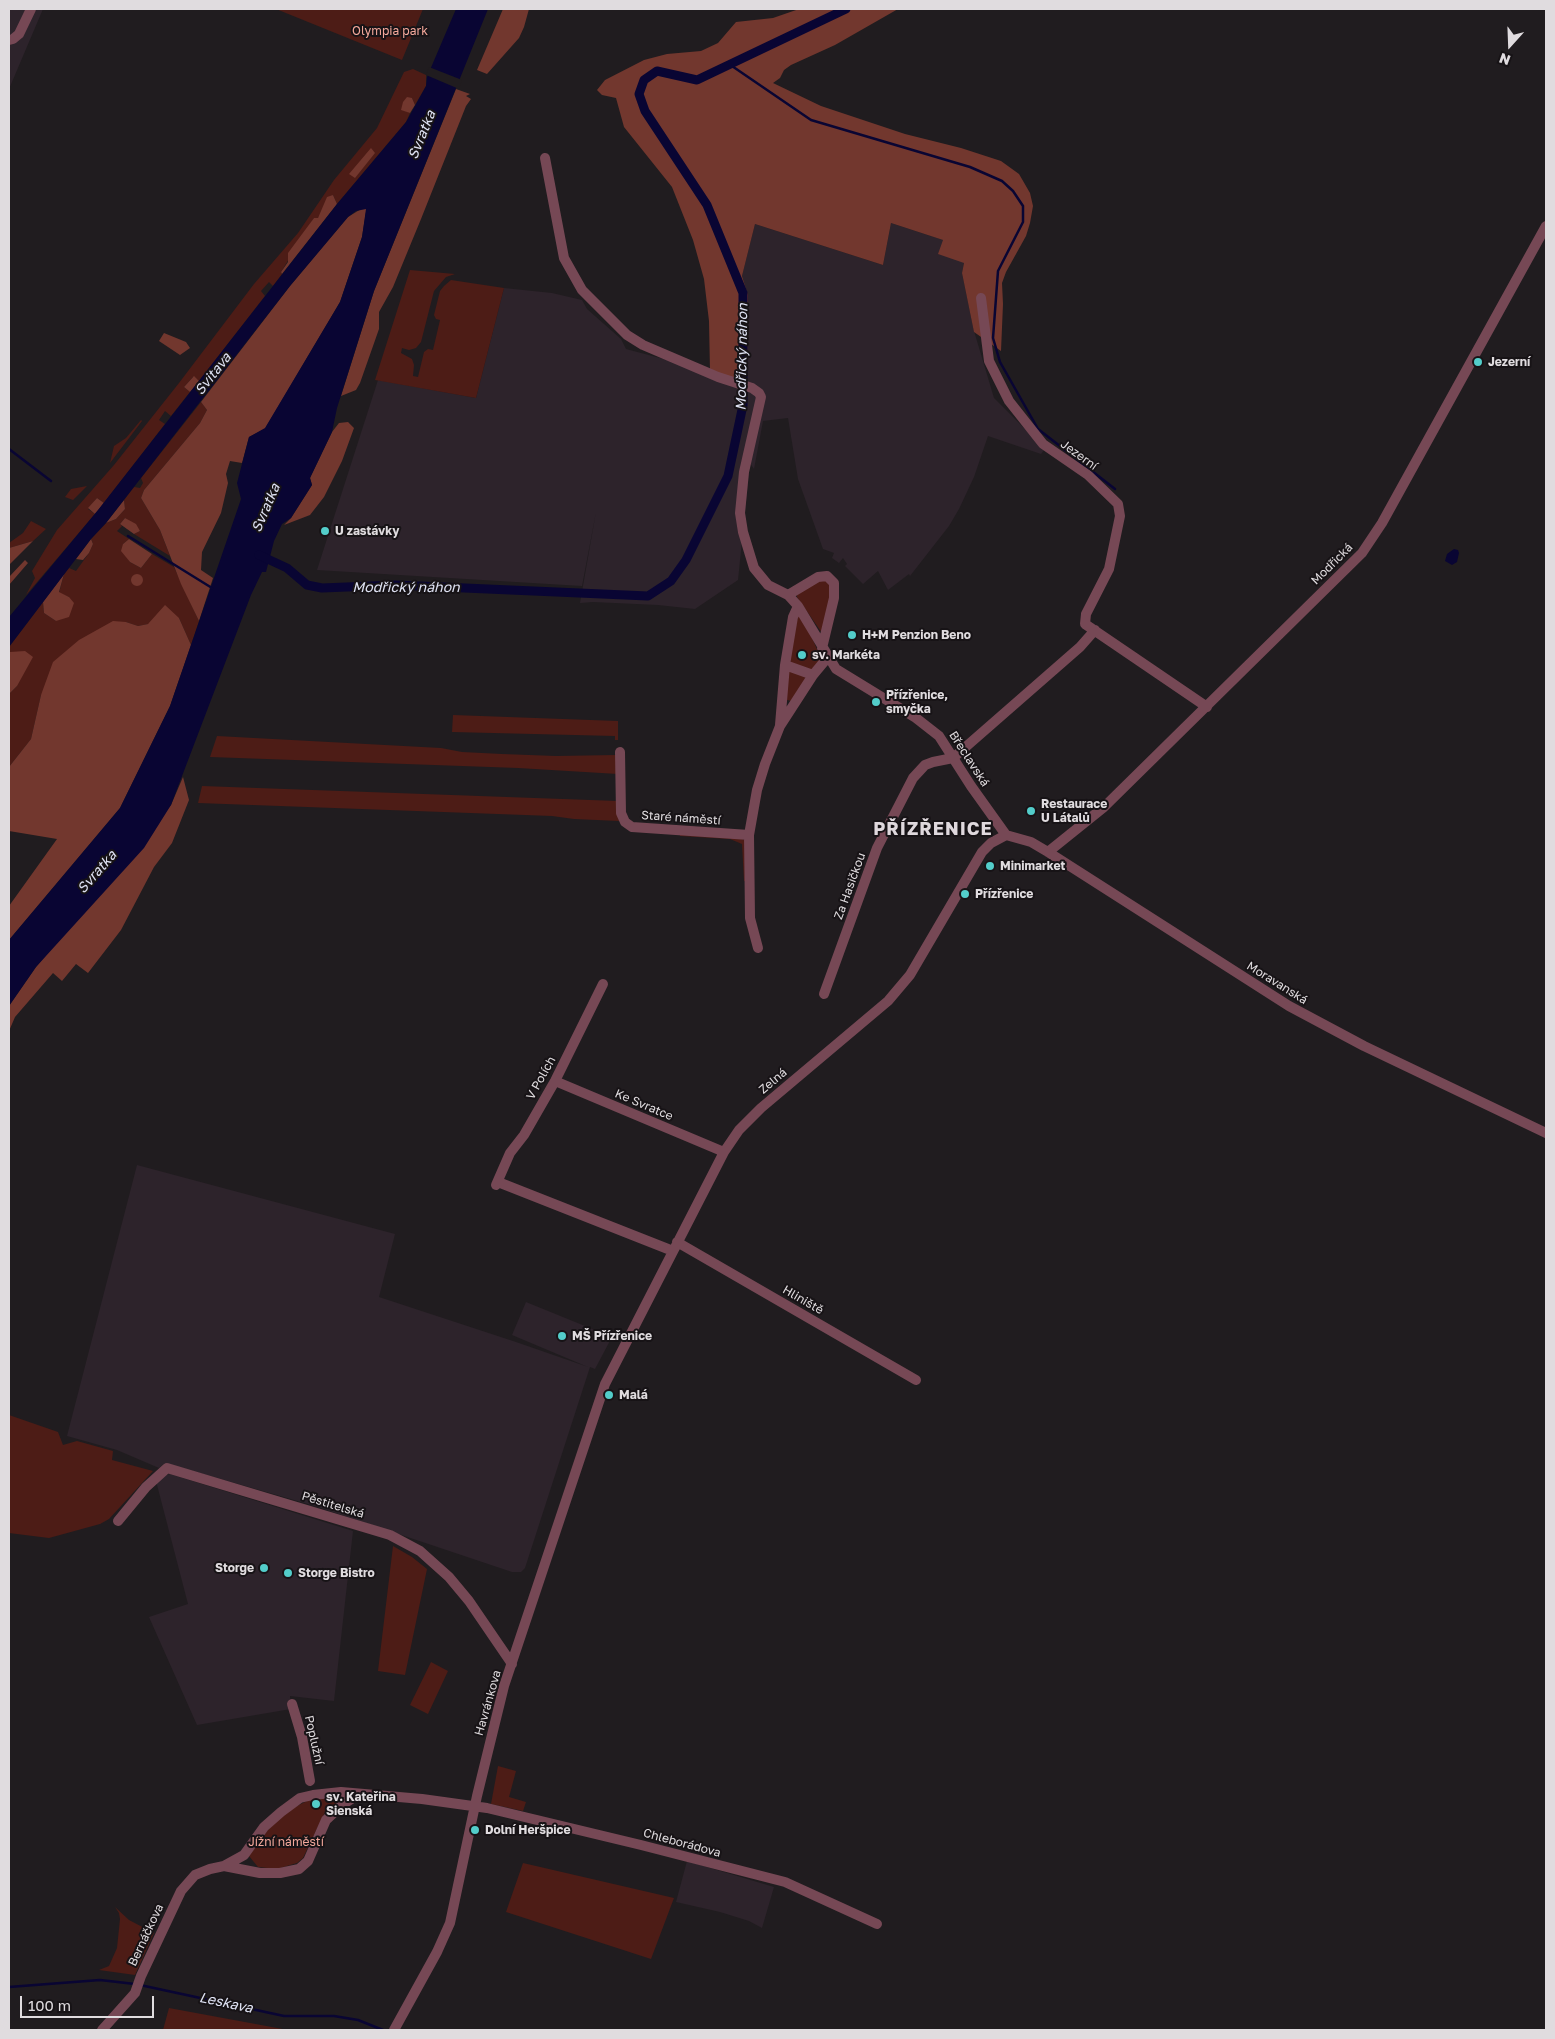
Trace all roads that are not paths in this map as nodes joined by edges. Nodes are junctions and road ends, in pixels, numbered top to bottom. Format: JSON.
{"nodes":[{"id":1,"x":31,"y":9,"type":"edge"},
{"id":2,"x":9,"y":40,"type":"edge"},
{"id":3,"x":545,"y":158,"type":"dead end"},
{"id":4,"x":1546,"y":226,"type":"edge"},
{"id":5,"x":981,"y":298,"type":"dead end"},
{"id":6,"x":788,"y":595,"type":"junction"},
{"id":7,"x":798,"y":606,"type":"junction"},
{"id":8,"x":1094,"y":630,"type":"junction"},
{"id":9,"x":825,"y":653,"type":"junction"},
{"id":10,"x":784,"y":665,"type":"junction"},
{"id":11,"x":813,"y":675,"type":"junction"},
{"id":12,"x":1206,"y":707,"type":"junction"},
{"id":13,"x":780,"y":726,"type":"junction"},
{"id":14,"x":620,"y":752,"type":"dead end"},
{"id":15,"x":953,"y":758,"type":"junction"},
{"id":16,"x":749,"y":835,"type":"junction"},
{"id":17,"x":1006,"y":835,"type":"junction"},
{"id":18,"x":1048,"y":852,"type":"junction"},
{"id":19,"x":758,"y":948,"type":"dead end"},
{"id":20,"x":603,"y":984,"type":"dead end"},
{"id":21,"x":824,"y":994,"type":"dead end"},
{"id":22,"x":555,"y":1081,"type":"junction"},
{"id":23,"x":1546,"y":1133,"type":"edge"},
{"id":24,"x":724,"y":1152,"type":"junction"},
{"id":25,"x":675,"y":1247,"type":"junction"},
{"id":26,"x":916,"y":1380,"type":"dead end"},
{"id":27,"x":605,"y":1384,"type":"joint"},
{"id":28,"x":118,"y":1521,"type":"dead end"},
{"id":29,"x":512,"y":1664,"type":"junction"},
{"id":30,"x":292,"y":1704,"type":"dead end"},
{"id":31,"x":312,"y":1789,"type":"junction"},
{"id":32,"x":359,"y":1794,"type":"junction"},
{"id":33,"x":475,"y":1806,"type":"junction"},
{"id":34,"x":224,"y":1866,"type":"junction"},
{"id":35,"x":877,"y":1924,"type":"dead end"},
{"id":36,"x":395,"y":2029,"type":"edge"},
{"id":37,"x":102,"y":2030,"type":"edge"}],
"edges":[{"from":1,"to":2,"type":"street"},
{"from":3,"to":6,"type":"street"},
{"from":4,"to":12,"type":"street","name":"Modřická"},
{"from":5,"to":8,"type":"street","name":"Jezerní"},
{"from":6,"to":7,"type":"street"},
{"from":6,"to":9,"type":"street"},
{"from":7,"to":9,"type":"street"},
{"from":7,"to":10,"type":"street"},
{"from":8,"to":12,"type":"street"},
{"from":8,"to":15,"type":"street"},
{"from":9,"to":11,"type":"street"},
{"from":9,"to":15,"type":"street","name":"Břeclavská"},
{"from":10,"to":11,"type":"street"},
{"from":10,"to":13,"type":"street"},
{"from":11,"to":13,"type":"street"},
{"from":12,"to":18,"type":"street","name":"Modřická"},
{"from":13,"to":16,"type":"street"},
{"from":14,"to":16,"type":"street","name":"Staré náměstí"},
{"from":15,"to":17,"type":"street","name":"Břeclavská"},
{"from":15,"to":21,"type":"street","name":"Za Hasičkou"},
{"from":16,"to":19,"type":"street"},
{"from":17,"to":18,"type":"street","name":"Moravanská"},
{"from":17,"to":24,"type":"street","name":"Zelná"},
{"from":18,"to":23,"type":"street","name":"Moravanská"},
{"from":20,"to":22,"type":"street","name":"V Polích"},
{"from":22,"to":24,"type":"street","name":"Ke Svratce"},
{"from":22,"to":25,"type":"street","name":"V Polích"},
{"from":24,"to":25,"type":"street","name":"Zelná"},
{"from":25,"to":26,"type":"street","name":"Hliniště"},
{"from":25,"to":27,"type":"street","name":"Zelná"},
{"from":27,"to":29,"type":"street","name":"Havránkova"},
{"from":28,"to":29,"type":"street","name":"Pěstitelská"},
{"from":29,"to":33,"type":"street","name":"Havránkova"},
{"from":30,"to":31,"type":"street","name":"Poplužní"},
{"from":31,"to":32,"type":"street","name":"Chleborádova"},
{"from":31,"to":34,"type":"street","name":"Chleborádova"},
{"from":32,"to":33,"type":"street","name":"Chleborádova"},
{"from":32,"to":34,"type":"street"},
{"from":33,"to":35,"type":"street","name":"Chleborádova"},
{"from":33,"to":36,"type":"street","name":"Havránkova"},
{"from":34,"to":37,"type":"street","name":"Bernáčkova"}]}
